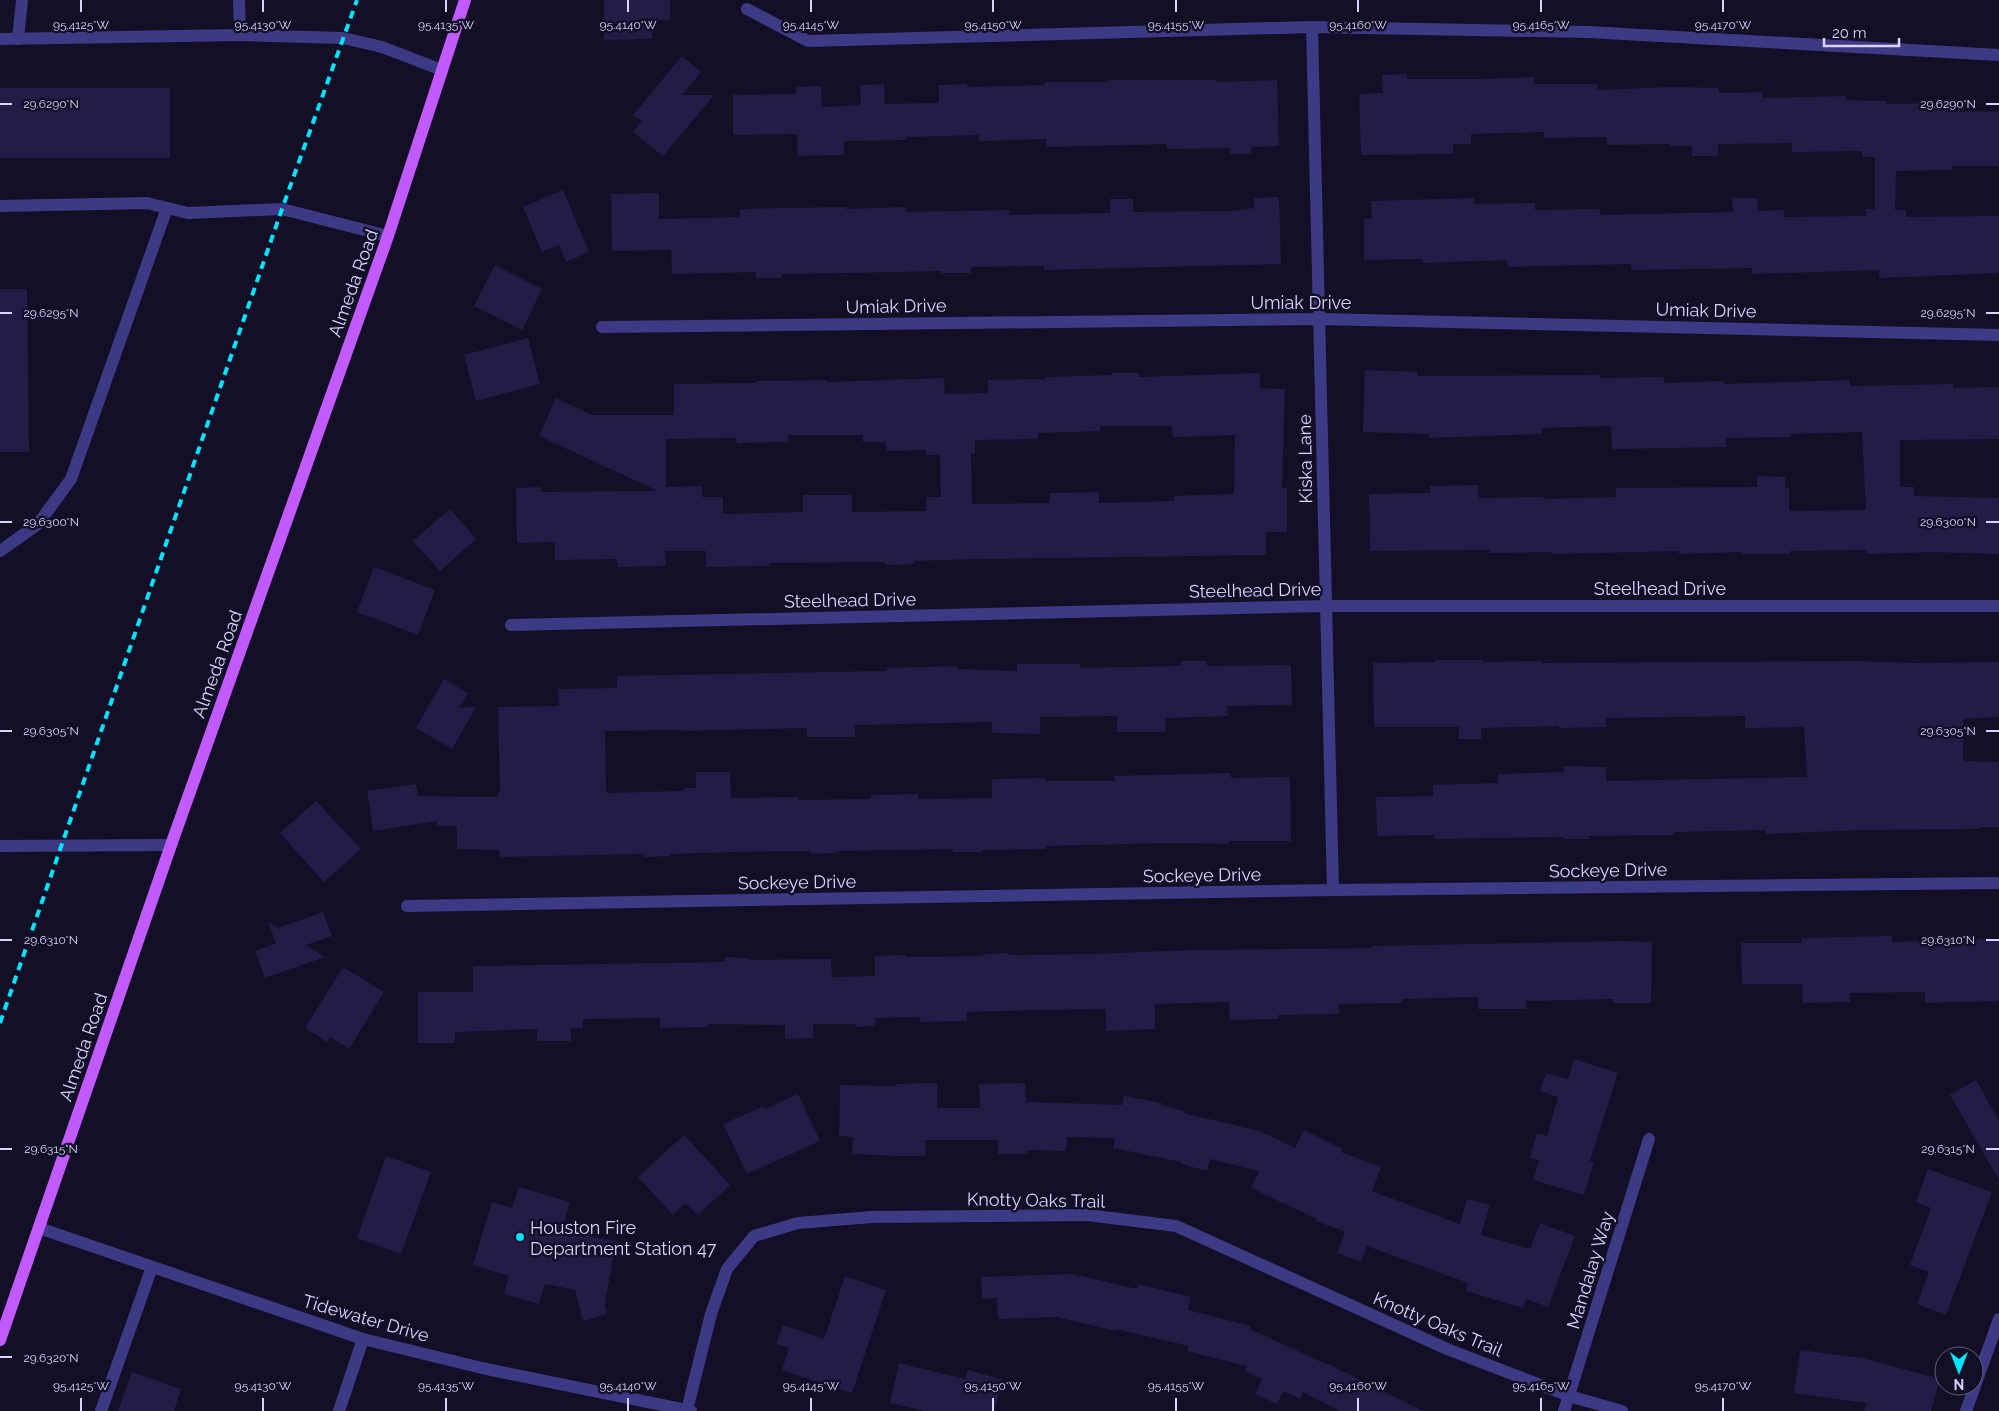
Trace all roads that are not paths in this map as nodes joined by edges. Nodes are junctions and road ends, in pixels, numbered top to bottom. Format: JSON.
{"nodes":[{"id":1,"x":22,"y":0,"type":"edge"},
{"id":2,"x":239,"y":0,"type":"edge"},
{"id":3,"x":466,"y":0,"type":"edge"},
{"id":4,"x":747,"y":9,"type":"dead end"},
{"id":5,"x":1312,"y":27,"type":"junction"},
{"id":6,"x":240,"y":34,"type":"junction"},
{"id":7,"x":0,"y":39,"type":"edge"},
{"id":8,"x":18,"y":39,"type":"junction"},
{"id":9,"x":1999,"y":55,"type":"edge"},
{"id":10,"x":442,"y":70,"type":"junction"},
{"id":11,"x":0,"y":206,"type":"edge"},
{"id":12,"x":167,"y":208,"type":"junction"},
{"id":13,"x":388,"y":236,"type":"junction"},
{"id":14,"x":1319,"y":319,"type":"junction"},
{"id":15,"x":602,"y":327,"type":"dead end"},
{"id":16,"x":1999,"y":334,"type":"edge"},
{"id":17,"x":2,"y":548,"type":"edge"},
{"id":18,"x":1326,"y":606,"type":"junction"},
{"id":19,"x":1999,"y":606,"type":"edge"},
{"id":20,"x":511,"y":625,"type":"dead end"},
{"id":21,"x":171,"y":845,"type":"junction"},
{"id":22,"x":0,"y":846,"type":"edge"},
{"id":23,"x":1999,"y":883,"type":"edge"},
{"id":24,"x":1333,"y":890,"type":"junction"},
{"id":25,"x":406,"y":906,"type":"dead end"},
{"id":26,"x":1648,"y":1139,"type":"dead end"},
{"id":27,"x":39,"y":1228,"type":"junction"},
{"id":28,"x":152,"y":1267,"type":"junction"},
{"id":29,"x":1999,"y":1319,"type":"edge"},
{"id":30,"x":363,"y":1339,"type":"junction"},
{"id":31,"x":0,"y":1340,"type":"edge"},
{"id":32,"x":1569,"y":1396,"type":"junction"},
{"id":33,"x":689,"y":1410,"type":"edge"},
{"id":34,"x":101,"y":1411,"type":"edge"},
{"id":35,"x":340,"y":1411,"type":"edge"},
{"id":36,"x":1564,"y":1411,"type":"edge"},
{"id":37,"x":1622,"y":1411,"type":"edge"},
{"id":38,"x":1966,"y":1411,"type":"edge"}],
"edges":[{"from":1,"to":8,"type":"street"},
{"from":2,"to":6,"type":"street"},
{"from":3,"to":10,"type":"main road","name":"Almeda Road"},
{"from":4,"to":5,"type":"street"},
{"from":5,"to":9,"type":"street"},
{"from":5,"to":14,"type":"street","name":"Kiska Lane"},
{"from":6,"to":8,"type":"street"},
{"from":6,"to":10,"type":"street"},
{"from":7,"to":8,"type":"street"},
{"from":10,"to":13,"type":"main road","name":"Almeda Road"},
{"from":11,"to":12,"type":"street"},
{"from":12,"to":13,"type":"street"},
{"from":12,"to":17,"type":"street"},
{"from":13,"to":21,"type":"main road","name":"Almeda Road"},
{"from":14,"to":15,"type":"street","name":"Umiak Drive"},
{"from":14,"to":16,"type":"street","name":"Umiak Drive"},
{"from":14,"to":18,"type":"street","name":"Kiska Lane"},
{"from":18,"to":19,"type":"street","name":"Steelhead Drive"},
{"from":18,"to":20,"type":"street","name":"Steelhead Drive"},
{"from":18,"to":24,"type":"street","name":"Kiska Lane"},
{"from":21,"to":22,"type":"street"},
{"from":21,"to":27,"type":"main road","name":"Almeda Road"},
{"from":23,"to":24,"type":"street","name":"Sockeye Drive"},
{"from":24,"to":25,"type":"street","name":"Sockeye Drive"},
{"from":26,"to":32,"type":"street","name":"Mandalay Way"},
{"from":27,"to":28,"type":"street","name":"Tidewater Drive"},
{"from":27,"to":31,"type":"main road","name":"Almeda Road"},
{"from":28,"to":30,"type":"street","name":"Tidewater Drive"},
{"from":28,"to":34,"type":"street"},
{"from":29,"to":38,"type":"street"},
{"from":30,"to":33,"type":"street","name":"Tidewater Drive"},
{"from":30,"to":35,"type":"street"},
{"from":32,"to":33,"type":"street","name":"Knotty Oaks Trail"},
{"from":32,"to":36,"type":"street","name":"Mandalay Way"},
{"from":32,"to":37,"type":"street","name":"Knotty Oaks Trail"}]}
